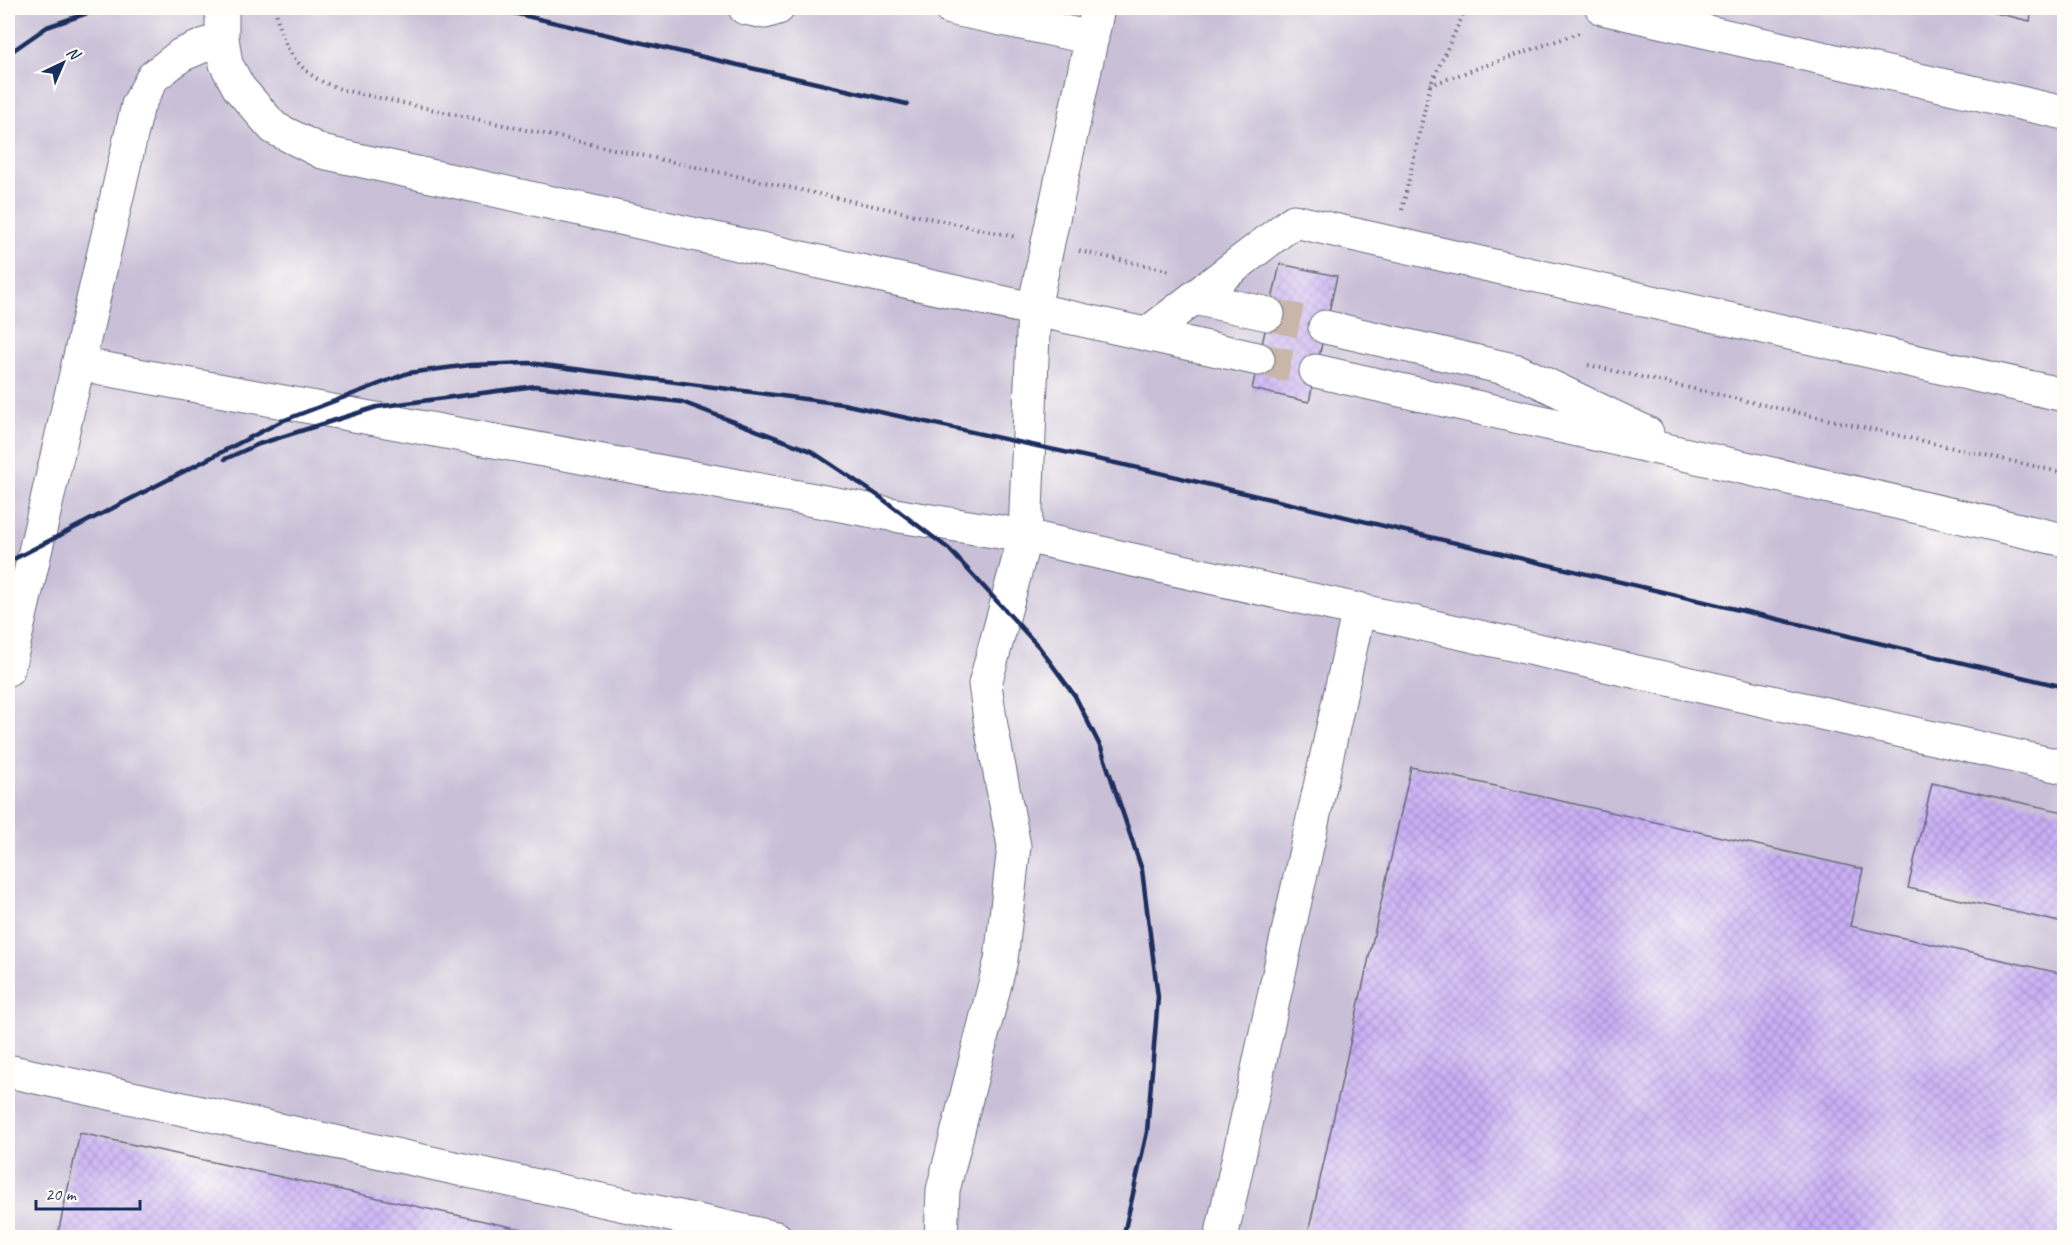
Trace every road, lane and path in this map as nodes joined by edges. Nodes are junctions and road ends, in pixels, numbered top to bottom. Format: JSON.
{"nodes":[{"id":1,"x":276,"y":8,"type":"edge"},
{"id":2,"x":745,"y":8,"type":"edge"},
{"id":3,"x":778,"y":8,"type":"edge"},
{"id":4,"x":950,"y":8,"type":"edge"},
{"id":5,"x":1466,"y":8,"type":"edge"},
{"id":6,"x":1617,"y":11,"type":"edge"},
{"id":7,"x":222,"y":23,"type":"edge"},
{"id":8,"x":1095,"y":23,"type":"edge"},
{"id":9,"x":1430,"y":86,"type":"junction"},
{"id":10,"x":2064,"y":113,"type":"edge"},
{"id":11,"x":1394,"y":243,"type":"junction"},
{"id":12,"x":1048,"y":244,"type":"junction"},
{"id":13,"x":1205,"y":289,"type":"junction"},
{"id":14,"x":1034,"y":308,"type":"junction"},
{"id":15,"x":1268,"y":314,"type":"tunnel mouth"},
{"id":16,"x":1325,"y":327,"type":"tunnel mouth"},
{"id":17,"x":1148,"y":333,"type":"junction"},
{"id":18,"x":1258,"y":359,"type":"tunnel mouth"},
{"id":19,"x":78,"y":364,"type":"junction"},
{"id":20,"x":1587,"y":364,"type":"dead end"},
{"id":21,"x":1316,"y":371,"type":"tunnel mouth"},
{"id":22,"x":2064,"y":395,"type":"edge"},
{"id":23,"x":1699,"y":458,"type":"junction"},
{"id":24,"x":2064,"y":473,"type":"edge"},
{"id":25,"x":2064,"y":535,"type":"edge"},
{"id":26,"x":1025,"y":536,"type":"junction"},
{"id":27,"x":1359,"y":609,"type":"junction"},
{"id":28,"x":8,"y":669,"type":"edge"},
{"id":29,"x":2064,"y":767,"type":"edge"},
{"id":30,"x":8,"y":1071,"type":"edge"},
{"id":31,"x":776,"y":1238,"type":"edge"},
{"id":32,"x":941,"y":1238,"type":"edge"},
{"id":33,"x":1221,"y":1238,"type":"edge"}],
"edges":[{"from":1,"to":12,"type":"path"},
{"from":2,"to":3,"type":"lane"},
{"from":4,"to":8,"type":"lane"},
{"from":5,"to":9,"type":"path"},
{"from":6,"to":9,"type":"path"},
{"from":6,"to":10,"type":"lane"},
{"from":7,"to":14,"type":"lane"},
{"from":7,"to":19,"type":"lane"},
{"from":8,"to":12,"type":"lane"},
{"from":9,"to":11,"type":"path"},
{"from":11,"to":13,"type":"lane"},
{"from":11,"to":22,"type":"lane"},
{"from":12,"to":13,"type":"path"},
{"from":12,"to":14,"type":"lane"},
{"from":13,"to":15,"type":"lane"},
{"from":13,"to":17,"type":"lane"},
{"from":14,"to":17,"type":"lane"},
{"from":14,"to":26,"type":"lane"},
{"from":16,"to":23,"type":"lane"},
{"from":17,"to":18,"type":"lane"},
{"from":19,"to":26,"type":"lane"},
{"from":19,"to":28,"type":"lane"},
{"from":20,"to":24,"type":"path"},
{"from":21,"to":23,"type":"lane"},
{"from":23,"to":25,"type":"lane"},
{"from":26,"to":27,"type":"lane"},
{"from":26,"to":32,"type":"lane"},
{"from":27,"to":29,"type":"lane"},
{"from":27,"to":33,"type":"lane"},
{"from":30,"to":31,"type":"lane"}]}
